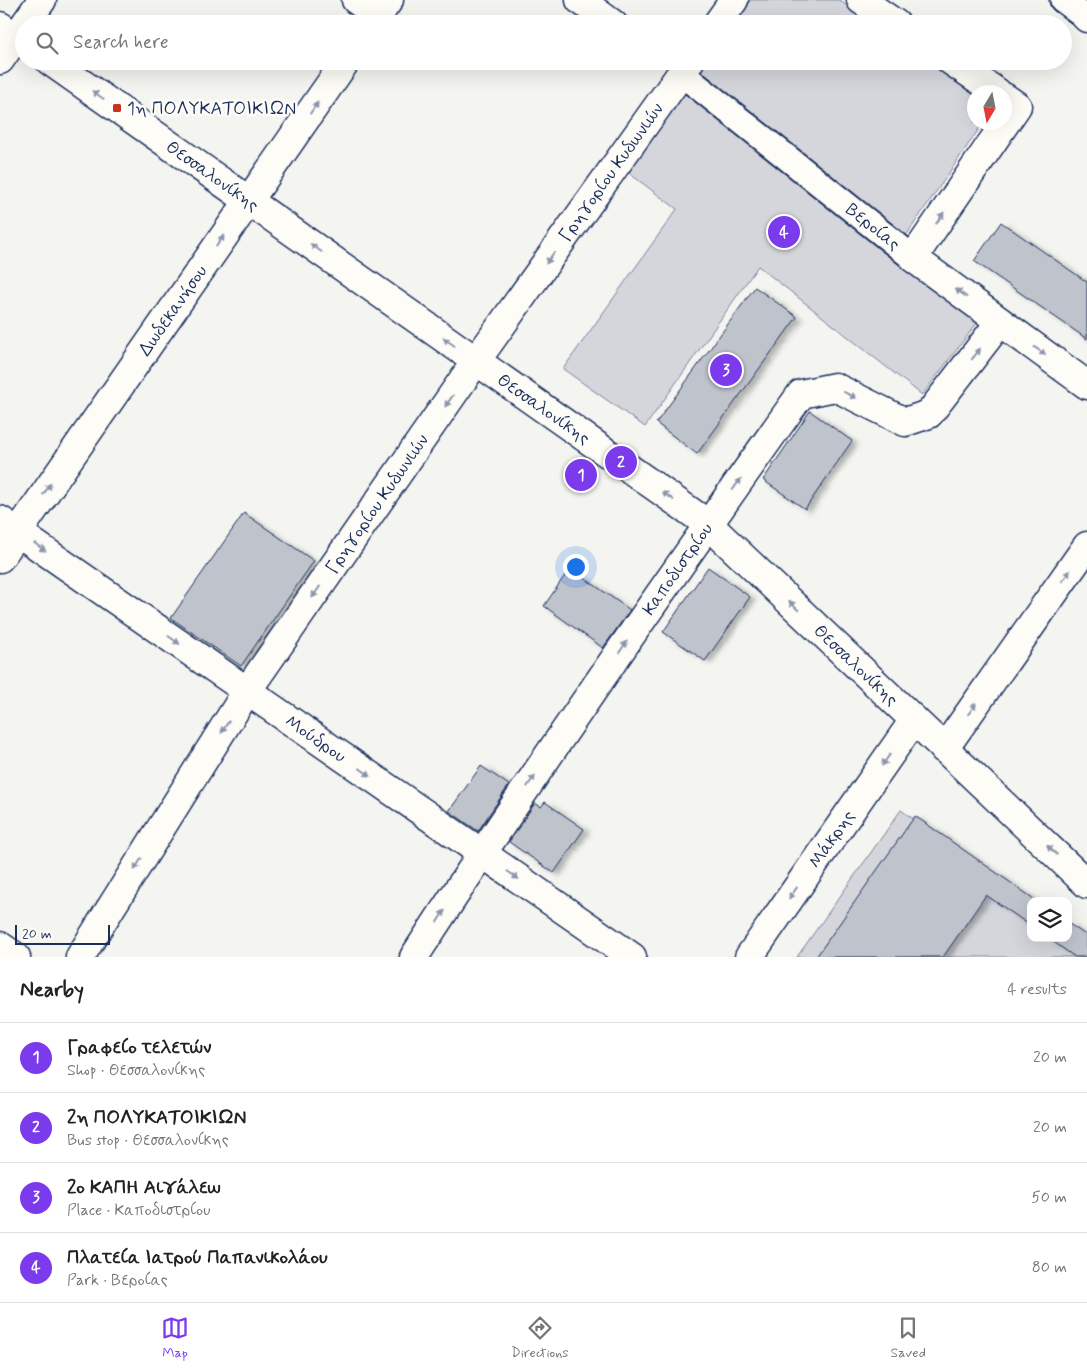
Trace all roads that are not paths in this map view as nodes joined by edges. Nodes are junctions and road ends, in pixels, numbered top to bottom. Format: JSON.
{"nodes":[{"id":1,"x":42,"y":0,"type":"edge"},
{"id":2,"x":356,"y":0,"type":"edge"},
{"id":3,"x":580,"y":0,"type":"edge"},
{"id":4,"x":734,"y":0,"type":"edge"},
{"id":5,"x":861,"y":0,"type":"edge"},
{"id":6,"x":1063,"y":0,"type":"edge"},
{"id":7,"x":380,"y":13,"type":"edge"},
{"id":8,"x":30,"y":15,"type":"edge"},
{"id":9,"x":601,"y":15,"type":"edge"},
{"id":10,"x":723,"y":15,"type":"edge"},
{"id":11,"x":883,"y":15,"type":"edge"},
{"id":12,"x":1086,"y":17,"type":"edge"},
{"id":13,"x":15,"y":36,"type":"edge"},
{"id":14,"x":0,"y":60,"type":"edge"},
{"id":15,"x":63,"y":70,"type":"edge"},
{"id":16,"x":340,"y":70,"type":"edge"},
{"id":17,"x":676,"y":70,"type":"edge"},
{"id":18,"x":685,"y":70,"type":"edge"},
{"id":19,"x":964,"y":70,"type":"edge"},
{"id":20,"x":987,"y":85,"type":"edge"},
{"id":21,"x":1012,"y":103,"type":"edge"},
{"id":22,"x":1012,"y":113,"type":"edge"},
{"id":23,"x":1001,"y":130,"type":"edge"},
{"id":24,"x":248,"y":201,"type":"junction"},
{"id":25,"x":913,"y":258,"type":"junction"},
{"id":26,"x":1000,"y":322,"type":"junction"},
{"id":27,"x":476,"y":361,"type":"junction"},
{"id":28,"x":1087,"y":385,"type":"edge"},
{"id":29,"x":708,"y":524,"type":"junction"},
{"id":30,"x":9,"y":526,"type":"edge"},
{"id":31,"x":1087,"y":546,"type":"edge"},
{"id":32,"x":0,"y":558,"type":"edge"},
{"id":33,"x":247,"y":691,"type":"junction"},
{"id":34,"x":914,"y":720,"type":"junction"},
{"id":35,"x":944,"y":749,"type":"junction"},
{"id":36,"x":482,"y":853,"type":"junction"},
{"id":37,"x":1084,"y":876,"type":"edge"},
{"id":38,"x":0,"y":946,"type":"edge"},
{"id":39,"x":16,"y":957,"type":"edge"},
{"id":40,"x":80,"y":957,"type":"edge"},
{"id":41,"x":414,"y":957,"type":"edge"},
{"id":42,"x":632,"y":957,"type":"edge"},
{"id":43,"x":749,"y":957,"type":"edge"}],
"edges":[{"from":1,"to":8,"type":"street"},
{"from":2,"to":7,"type":"street"},
{"from":3,"to":9,"type":"street"},
{"from":4,"to":10,"type":"street"},
{"from":5,"to":11,"type":"street"},
{"from":6,"to":12,"type":"street"},
{"from":13,"to":14,"type":"street"},
{"from":24,"to":15,"type":"street","name":"Θεσσαλονίκης","one_way":true},
{"from":24,"to":16,"type":"street","name":"Δωδεκανήσου","one_way":true},
{"from":17,"to":27,"type":"street","name":"Γρηγορίου Κυδωνιών","one_way":true},
{"from":18,"to":25,"type":"street","name":"Βεροίας"},
{"from":19,"to":20,"type":"street"},
{"from":22,"to":21,"type":"street","one_way":true},
{"from":25,"to":23,"type":"street","one_way":true},
{"from":27,"to":24,"type":"street","name":"Θεσσαλονίκης","one_way":true},
{"from":30,"to":24,"type":"street","name":"Δωδεκανήσου","one_way":true},
{"from":26,"to":25,"type":"street","name":"Βεροίας","one_way":true},
{"from":26,"to":28,"type":"street","name":"Βεροίας","one_way":true},
{"from":29,"to":26,"type":"street","name":"Καποδιστρίου","one_way":true},
{"from":29,"to":27,"type":"street","name":"Θεσσαλονίκης","one_way":true},
{"from":27,"to":33,"type":"street","name":"Γρηγορίου Κυδωνιών","one_way":true},
{"from":34,"to":29,"type":"street","name":"Θεσσαλονίκης","one_way":true},
{"from":36,"to":29,"type":"street","name":"Καποδιστρίου","one_way":true},
{"from":30,"to":32,"type":"street","name":"Δωδεκανήσου"},
{"from":30,"to":33,"type":"street","name":"Μούδρου","one_way":true},
{"from":35,"to":31,"type":"street","one_way":true},
{"from":33,"to":36,"type":"street","name":"Μούδρου","one_way":true},
{"from":33,"to":40,"type":"street","name":"Γρηγορίου Κυδωνιών","one_way":true},
{"from":34,"to":35,"type":"street","name":"Θεσσαλονίκης"},
{"from":34,"to":43,"type":"street","name":"Μάκρης","one_way":true},
{"from":37,"to":35,"type":"street","name":"Θεσσαλονίκης","one_way":true},
{"from":41,"to":36,"type":"street","name":"Καποδιστρίου","one_way":true},
{"from":36,"to":42,"type":"street","name":"Μούδρου","one_way":true},
{"from":38,"to":39,"type":"street"}]}
